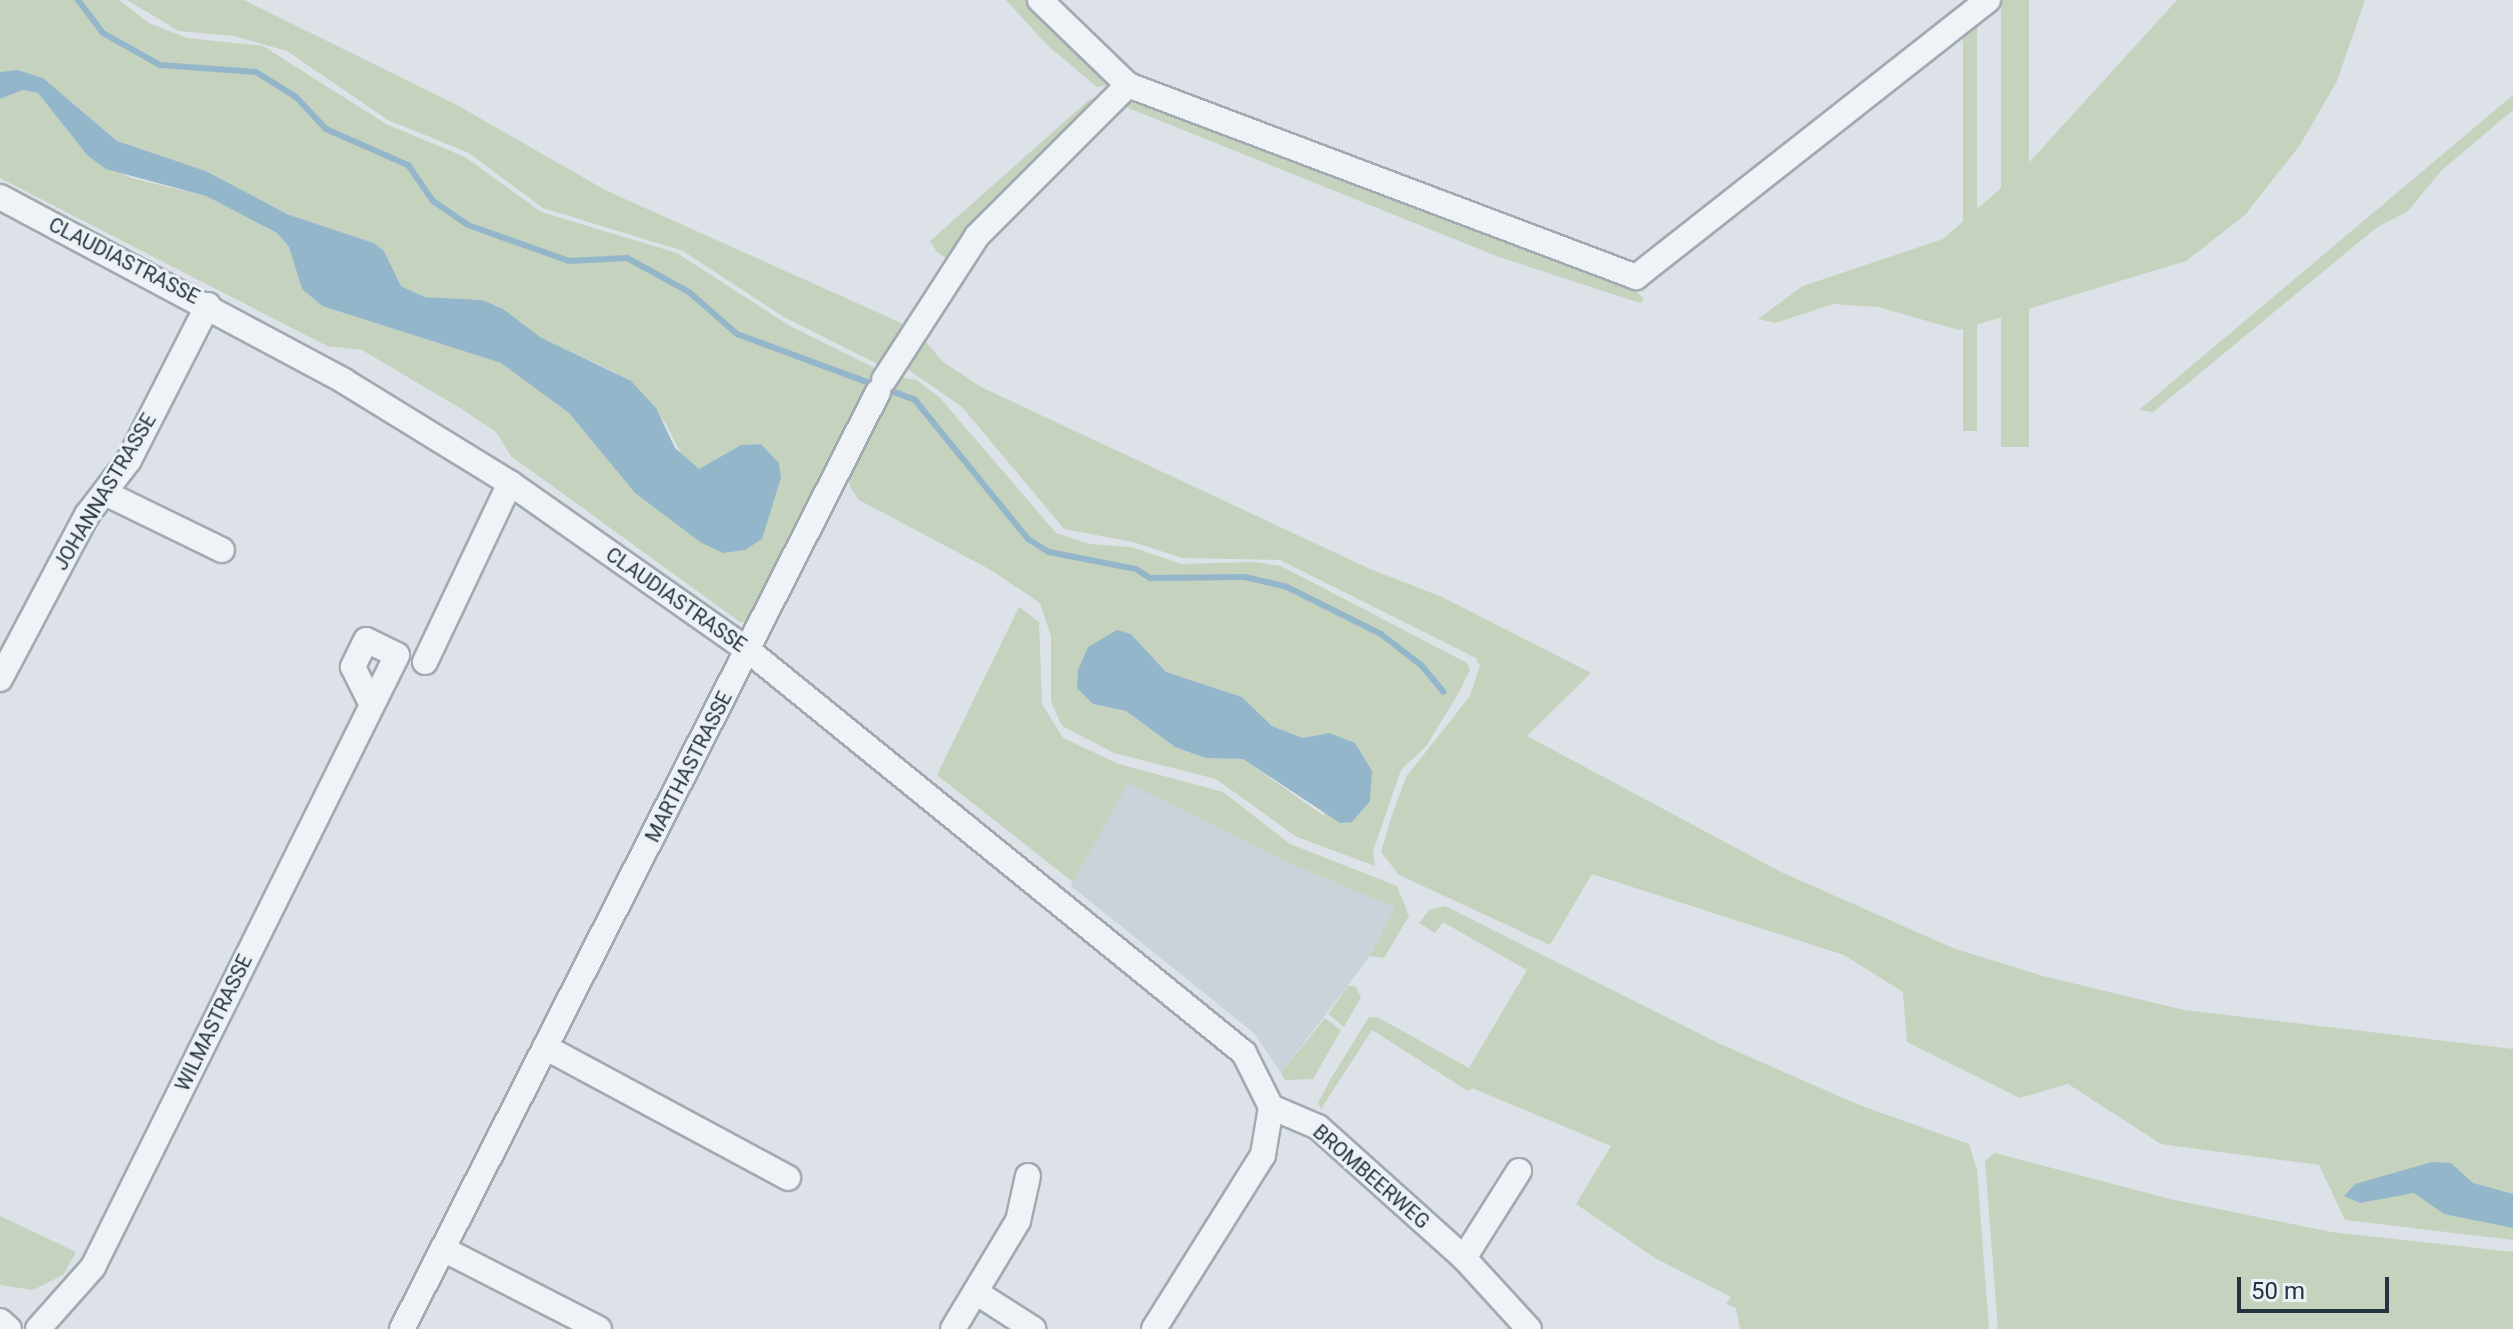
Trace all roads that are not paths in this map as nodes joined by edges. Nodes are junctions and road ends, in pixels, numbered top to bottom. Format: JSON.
{"nodes":[{"id":1,"x":1040,"y":0,"type":"edge"},
{"id":2,"x":1988,"y":0,"type":"edge"},
{"id":3,"x":1128,"y":85,"type":"junction"},
{"id":4,"x":0,"y":197,"type":"edge"},
{"id":5,"x":208,"y":305,"type":"junction"},
{"id":6,"x":510,"y":483,"type":"junction"},
{"id":7,"x":105,"y":493,"type":"junction"},
{"id":8,"x":222,"y":550,"type":"dead end"},
{"id":9,"x":749,"y":651,"type":"junction"},
{"id":10,"x":425,"y":662,"type":"dead end"},
{"id":11,"x":0,"y":679,"type":"edge"},
{"id":12,"x":372,"y":705,"type":"dead end"},
{"id":13,"x":545,"y":1047,"type":"junction"},
{"id":14,"x":1271,"y":1107,"type":"junction"},
{"id":15,"x":1519,"y":1171,"type":"dead end"},
{"id":16,"x":1028,"y":1176,"type":"dead end"},
{"id":17,"x":788,"y":1178,"type":"dead end"},
{"id":18,"x":443,"y":1249,"type":"junction"},
{"id":19,"x":1464,"y":1258,"type":"junction"},
{"id":20,"x":977,"y":1293,"type":"junction"},
{"id":21,"x":0,"y":1321,"type":"edge"},
{"id":22,"x":9,"y":1329,"type":"edge"},
{"id":23,"x":38,"y":1329,"type":"edge"},
{"id":24,"x":402,"y":1329,"type":"edge"},
{"id":25,"x":599,"y":1329,"type":"edge"},
{"id":26,"x":953,"y":1329,"type":"edge"},
{"id":27,"x":1033,"y":1329,"type":"edge"},
{"id":28,"x":1154,"y":1329,"type":"edge"},
{"id":29,"x":1529,"y":1329,"type":"edge"}],
"edges":[{"from":1,"to":3,"type":"street"},
{"from":2,"to":3,"type":"street"},
{"from":3,"to":9,"type":"street","name":"MARTHASTRASSE"},
{"from":4,"to":5,"type":"street","name":"CLAUDIASTRASSE"},
{"from":5,"to":6,"type":"street","name":"CLAUDIASTRASSE"},
{"from":5,"to":7,"type":"street","name":"JOHANNASTRASSE"},
{"from":6,"to":9,"type":"street","name":"CLAUDIASTRASSE"},
{"from":6,"to":10,"type":"street"},
{"from":7,"to":8,"type":"street"},
{"from":7,"to":11,"type":"street","name":"JOHANNASTRASSE"},
{"from":9,"to":13,"type":"street","name":"MARTHASTRASSE"},
{"from":9,"to":14,"type":"street","name":"CLAUDIASTRASSE"},
{"from":12,"to":23,"type":"street","name":"WILMASTRASSE"},
{"from":13,"to":17,"type":"street"},
{"from":13,"to":18,"type":"street","name":"MARTHASTRASSE"},
{"from":14,"to":19,"type":"street","name":"BROMBEERWEG"},
{"from":14,"to":28,"type":"street"},
{"from":15,"to":19,"type":"street"},
{"from":16,"to":20,"type":"street"},
{"from":18,"to":24,"type":"street","name":"MARTHASTRASSE"},
{"from":18,"to":25,"type":"street"},
{"from":19,"to":29,"type":"street","name":"BROMBEERWEG"},
{"from":20,"to":26,"type":"street"},
{"from":20,"to":27,"type":"street"},
{"from":21,"to":22,"type":"street"}]}
